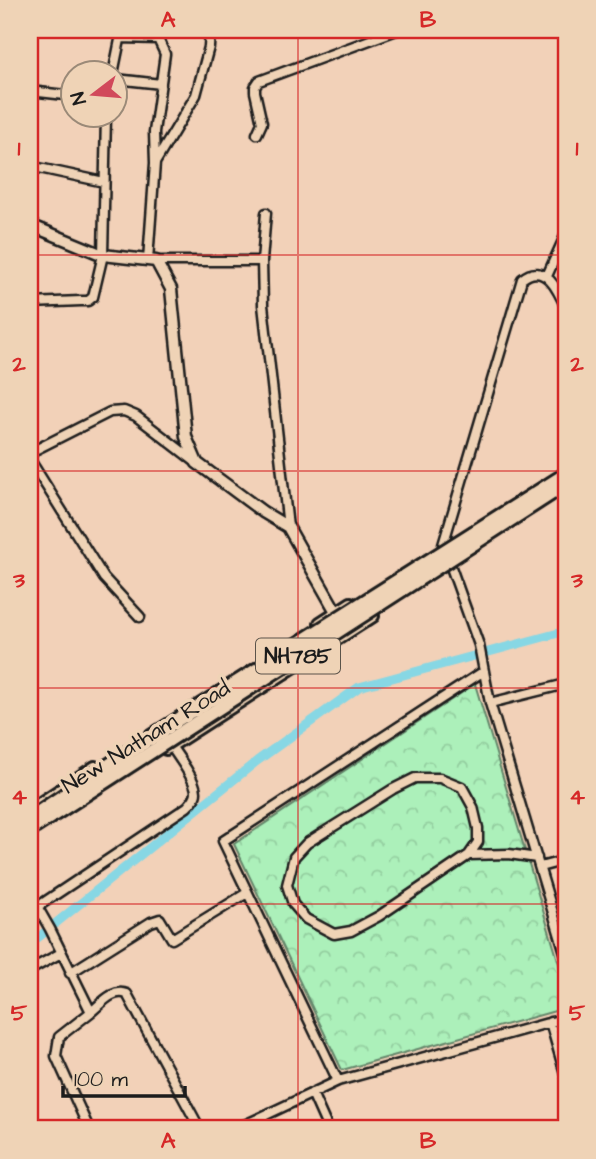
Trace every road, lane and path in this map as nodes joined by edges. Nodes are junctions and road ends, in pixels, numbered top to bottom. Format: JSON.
{"nodes":[{"id":1,"x":210,"y":30,"type":"edge"},
{"id":2,"x":397,"y":30,"type":"edge"},
{"id":3,"x":121,"y":34,"type":"edge"},
{"id":4,"x":116,"y":60,"type":"edge"},
{"id":5,"x":130,"y":81,"type":"edge"},
{"id":6,"x":161,"y":84,"type":"junction"},
{"id":7,"x":30,"y":91,"type":"edge"},
{"id":8,"x":60,"y":94,"type":"edge"},
{"id":9,"x":106,"y":130,"type":"edge"},
{"id":10,"x":257,"y":134,"type":"dead end"},
{"id":11,"x":155,"y":163,"type":"junction"},
{"id":12,"x":30,"y":166,"type":"edge"},
{"id":13,"x":104,"y":183,"type":"junction"},
{"id":14,"x":266,"y":212,"type":"dead end"},
{"id":15,"x":30,"y":225,"type":"edge"},
{"id":16,"x":566,"y":234,"type":"edge"},
{"id":17,"x":103,"y":255,"type":"junction"},
{"id":18,"x":152,"y":261,"type":"junction"},
{"id":19,"x":262,"y":261,"type":"junction"},
{"id":20,"x":547,"y":276,"type":"junction"},
{"id":21,"x":30,"y":303,"type":"edge"},
{"id":22,"x":566,"y":308,"type":"edge"},
{"id":23,"x":30,"y":458,"type":"edge"},
{"id":24,"x":197,"y":463,"type":"junction"},
{"id":25,"x":566,"y":468,"type":"edge"},
{"id":26,"x":566,"y":474,"type":"edge"},
{"id":27,"x":566,"y":484,"type":"edge"},
{"id":28,"x":566,"y":491,"type":"edge"},
{"id":29,"x":288,"y":527,"type":"junction"},
{"id":30,"x":443,"y":545,"type":"junction"},
{"id":31,"x":450,"y":565,"type":"junction"},
{"id":32,"x":336,"y":612,"type":"junction"},
{"id":33,"x":140,"y":617,"type":"dead end"},
{"id":34,"x":348,"y":632,"type":"junction"},
{"id":35,"x":484,"y":671,"type":"junction"},
{"id":36,"x":566,"y":684,"type":"edge"},
{"id":37,"x":490,"y":704,"type":"junction"},
{"id":38,"x":157,"y":726,"type":"junction"},
{"id":39,"x":171,"y":746,"type":"junction"},
{"id":40,"x":30,"y":810,"type":"edge"},
{"id":41,"x":30,"y":818,"type":"edge"},
{"id":42,"x":30,"y":830,"type":"edge"},
{"id":43,"x":30,"y":837,"type":"edge"},
{"id":44,"x":469,"y":855,"type":"junction"},
{"id":45,"x":537,"y":858,"type":"junction"},
{"id":46,"x":566,"y":860,"type":"edge"},
{"id":47,"x":540,"y":867,"type":"junction"},
{"id":48,"x":247,"y":892,"type":"junction"},
{"id":49,"x":30,"y":894,"type":"edge"},
{"id":50,"x":37,"y":907,"type":"junction"},
{"id":51,"x":61,"y":953,"type":"junction"},
{"id":52,"x":566,"y":957,"type":"edge"},
{"id":53,"x":30,"y":970,"type":"edge"},
{"id":54,"x":70,"y":973,"type":"junction"},
{"id":55,"x":91,"y":1012,"type":"junction"},
{"id":56,"x":566,"y":1018,"type":"edge"},
{"id":57,"x":550,"y":1022,"type":"junction"},
{"id":58,"x":566,"y":1077,"type":"edge"},
{"id":59,"x":338,"y":1081,"type":"junction"},
{"id":60,"x":312,"y":1093,"type":"junction"},
{"id":61,"x":89,"y":1129,"type":"edge"},
{"id":62,"x":200,"y":1129,"type":"edge"},
{"id":63,"x":236,"y":1129,"type":"edge"},
{"id":64,"x":328,"y":1129,"type":"edge"}],
"edges":[{"from":1,"to":11,"type":"street"},
{"from":2,"to":10,"type":"street"},
{"from":3,"to":4,"type":"street"},
{"from":3,"to":6,"type":"street"},
{"from":5,"to":6,"type":"street"},
{"from":6,"to":11,"type":"street"},
{"from":7,"to":8,"type":"street"},
{"from":9,"to":13,"type":"street"},
{"from":11,"to":18,"type":"street"},
{"from":12,"to":13,"type":"street"},
{"from":13,"to":17,"type":"street"},
{"from":14,"to":19,"type":"street"},
{"from":15,"to":17,"type":"street"},
{"from":16,"to":20,"type":"street"},
{"from":17,"to":18,"type":"street"},
{"from":17,"to":21,"type":"street"},
{"from":18,"to":19,"type":"street"},
{"from":18,"to":24,"type":"street"},
{"from":19,"to":29,"type":"street"},
{"from":20,"to":22,"type":"street"},
{"from":20,"to":30,"type":"street"},
{"from":23,"to":24,"type":"street"},
{"from":23,"to":33,"type":"street"},
{"from":24,"to":29,"type":"street"},
{"from":25,"to":30,"type":"main road","name":"New Natham Road"},
{"from":26,"to":41,"type":"highway","number":"NH785","bridge":true},
{"from":27,"to":42,"type":"highway","number":"NH785","bridge":true},
{"from":28,"to":31,"type":"main road","name":"New Natham Road"},
{"from":29,"to":32,"type":"street"},
{"from":30,"to":31,"type":"street"},
{"from":30,"to":32,"type":"main road","name":"New Natham Road"},
{"from":31,"to":34,"type":"main road","name":"New Natham Road"},
{"from":31,"to":35,"type":"street"},
{"from":32,"to":34,"type":"street"},
{"from":32,"to":38,"type":"main road","name":"New Natham Road"},
{"from":34,"to":39,"type":"main road","name":"New Natham Road"},
{"from":35,"to":37,"type":"street"},
{"from":35,"to":48,"type":"street"},
{"from":36,"to":37,"type":"street"},
{"from":37,"to":45,"type":"street"},
{"from":38,"to":39,"type":"street"},
{"from":38,"to":40,"type":"main road","name":"New Natham Road"},
{"from":39,"to":43,"type":"main road","name":"New Natham Road"},
{"from":39,"to":50,"type":"street"},
{"from":44,"to":44,"type":"street"},
{"from":44,"to":45,"type":"street"},
{"from":45,"to":47,"type":"street"},
{"from":46,"to":47,"type":"street"},
{"from":47,"to":52,"type":"street"},
{"from":48,"to":54,"type":"street"},
{"from":48,"to":59,"type":"street"},
{"from":49,"to":50,"type":"street"},
{"from":50,"to":51,"type":"street"},
{"from":51,"to":53,"type":"street"},
{"from":51,"to":54,"type":"street"},
{"from":54,"to":55,"type":"street"},
{"from":55,"to":61,"type":"street"},
{"from":55,"to":62,"type":"street"},
{"from":56,"to":57,"type":"street"},
{"from":57,"to":58,"type":"street"},
{"from":57,"to":59,"type":"street"},
{"from":59,"to":60,"type":"street"},
{"from":60,"to":63,"type":"street"},
{"from":60,"to":64,"type":"street"}]}
